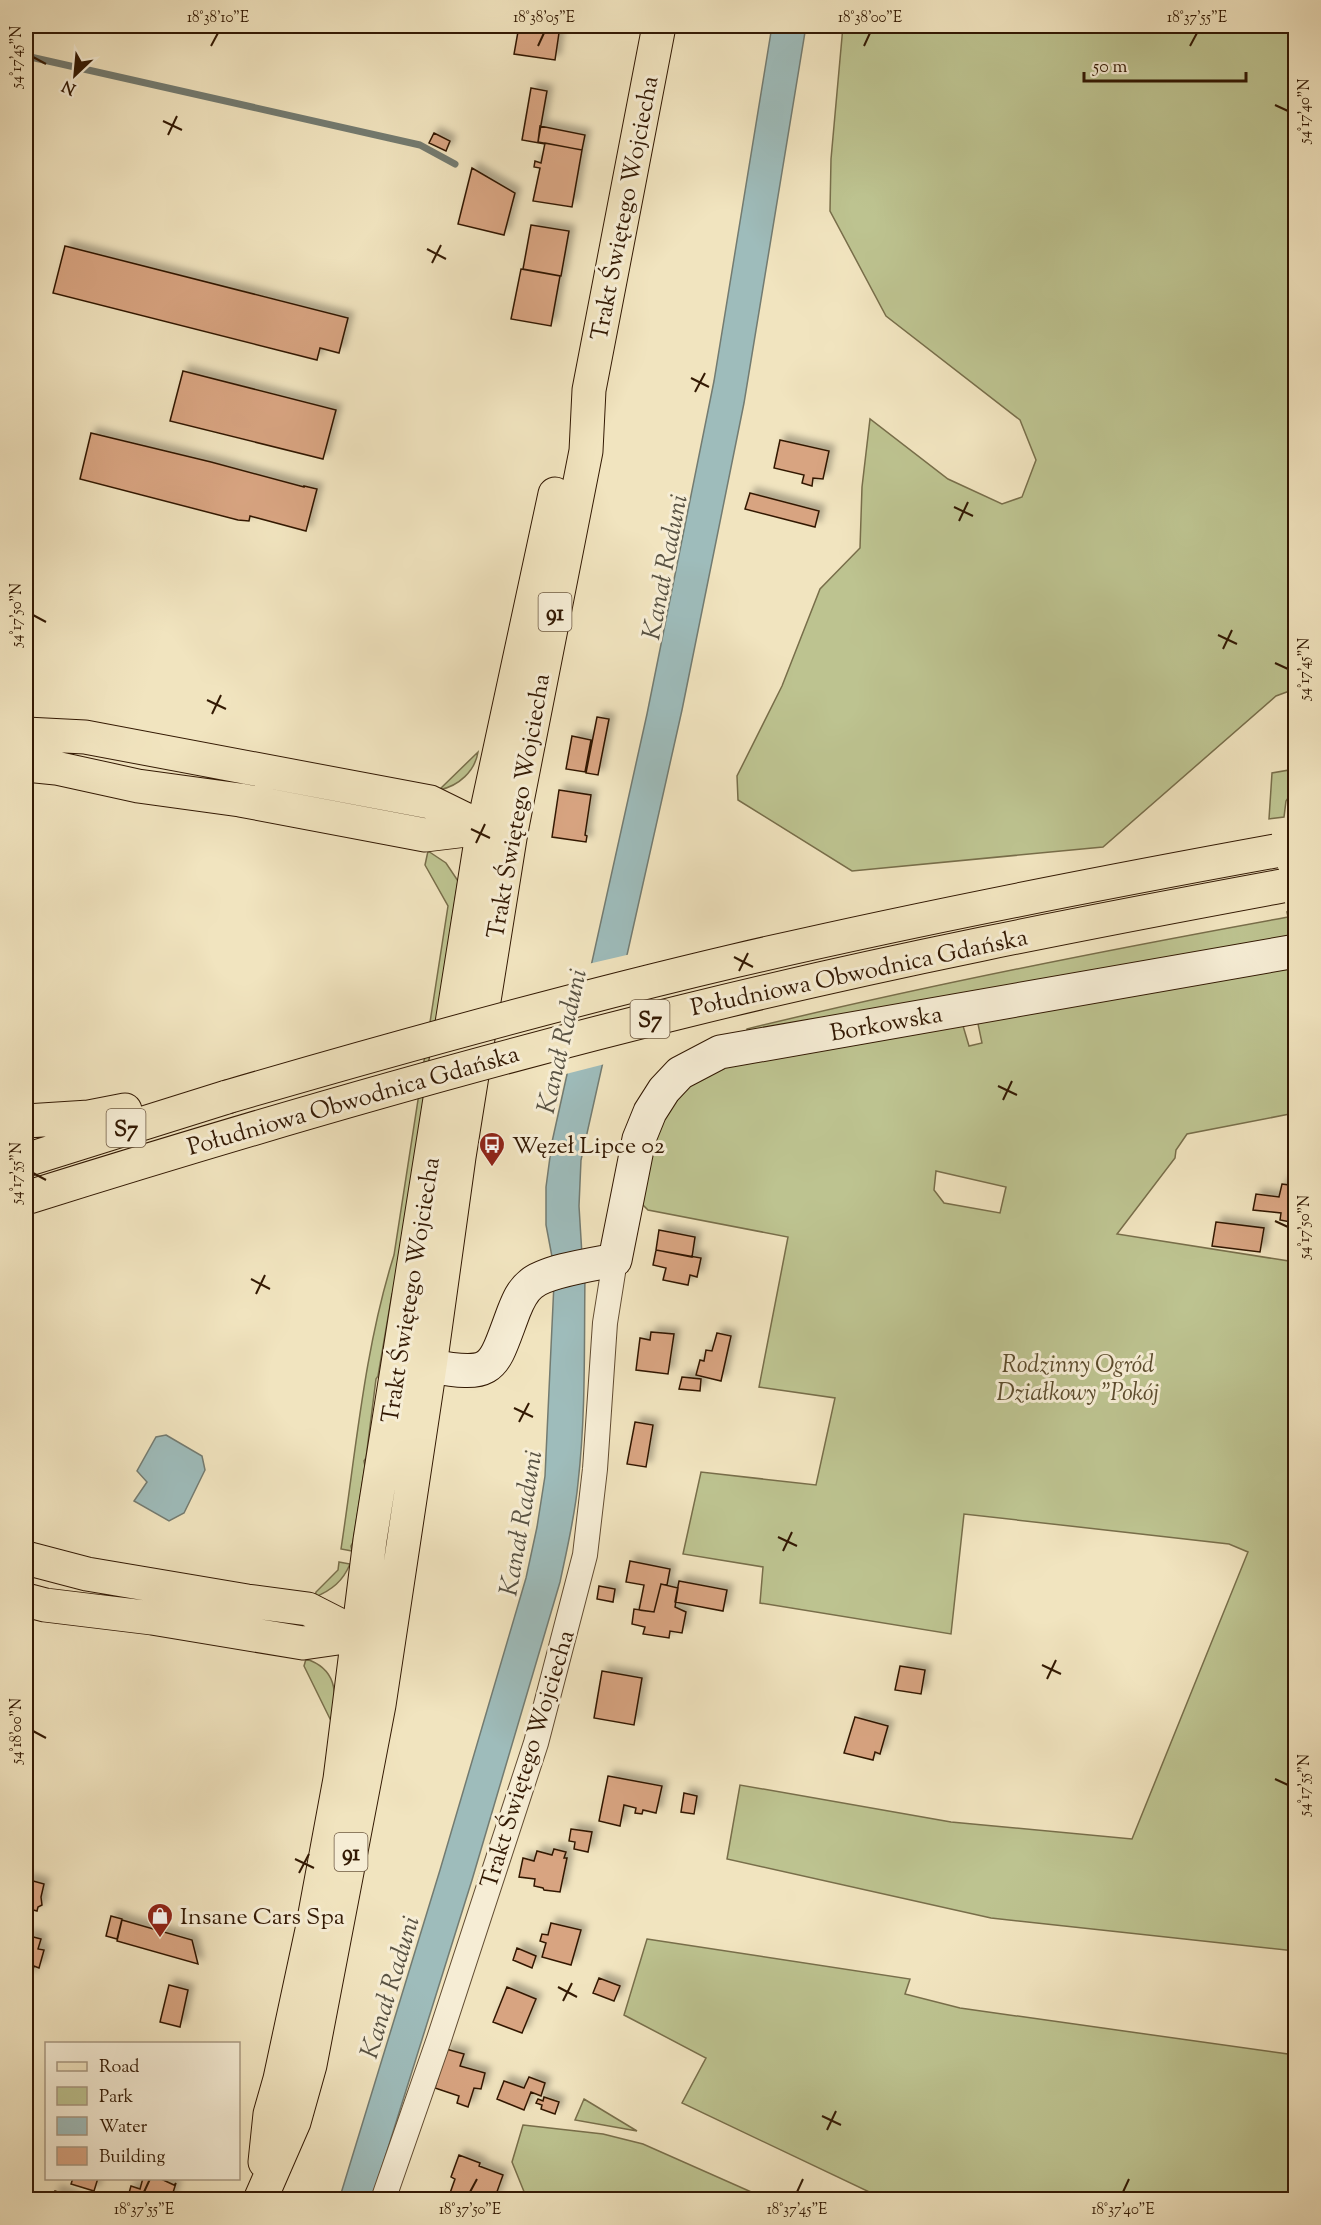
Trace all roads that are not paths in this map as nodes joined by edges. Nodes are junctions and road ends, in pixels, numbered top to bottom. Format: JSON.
{"nodes":[{"id":1,"x":659,"y":26,"type":"edge"},
{"id":2,"x":26,"y":734,"type":"edge"},
{"id":3,"x":26,"y":765,"type":"edge"},
{"id":4,"x":497,"y":830,"type":"junction"},
{"id":5,"x":1285,"y":849,"type":"edge"},
{"id":6,"x":1289,"y":885,"type":"edge"},
{"id":7,"x":1296,"y":951,"type":"edge"},
{"id":8,"x":227,"y":1097,"type":"junction"},
{"id":9,"x":26,"y":1121,"type":"edge"},
{"id":10,"x":26,"y":1160,"type":"edge"},
{"id":11,"x":27,"y":1198,"type":"edge"},
{"id":12,"x":605,"y":1262,"type":"junction"},
{"id":13,"x":430,"y":1366,"type":"junction"},
{"id":14,"x":26,"y":1558,"type":"edge"},
{"id":15,"x":26,"y":1600,"type":"edge"},
{"id":16,"x":373,"y":1637,"type":"junction"},
{"id":17,"x":261,"y":2198,"type":"edge"},
{"id":18,"x":383,"y":2199,"type":"edge"}],
"edges":[{"from":1,"to":4,"type":"main road","name":"Trakt Świętego Wojciecha","number":"91"},
{"from":2,"to":4,"type":"main road"},
{"from":3,"to":4,"type":"main road"},
{"from":4,"to":13,"type":"main road","name":"Trakt Świętego Wojciecha","number":"91"},
{"from":4,"to":16,"type":"main road","name":"Trakt Świętego Wojciecha","number":"91"},
{"from":5,"to":8,"type":"main road","name":"Południowa Obwodnica Gdańska","number":"S7","bridge":true},
{"from":6,"to":11,"type":"main road","name":"Południowa Obwodnica Gdańska","number":"S7","bridge":true},
{"from":7,"to":12,"type":"street","name":"Borkowska"},
{"from":8,"to":9,"type":"main road"},
{"from":8,"to":10,"type":"main road","name":"Południowa Obwodnica Gdańska","number":"S7"},
{"from":12,"to":13,"type":"street","name":"Trakt Świętego Wojciecha"},
{"from":12,"to":18,"type":"street","name":"Trakt Świętego Wojciecha"},
{"from":13,"to":16,"type":"main road","name":"Trakt Świętego Wojciecha","number":"91"},
{"from":14,"to":16,"type":"main road"},
{"from":15,"to":16,"type":"main road"},
{"from":16,"to":17,"type":"main road","name":"Trakt Świętego Wojciecha","number":"91"}]}
